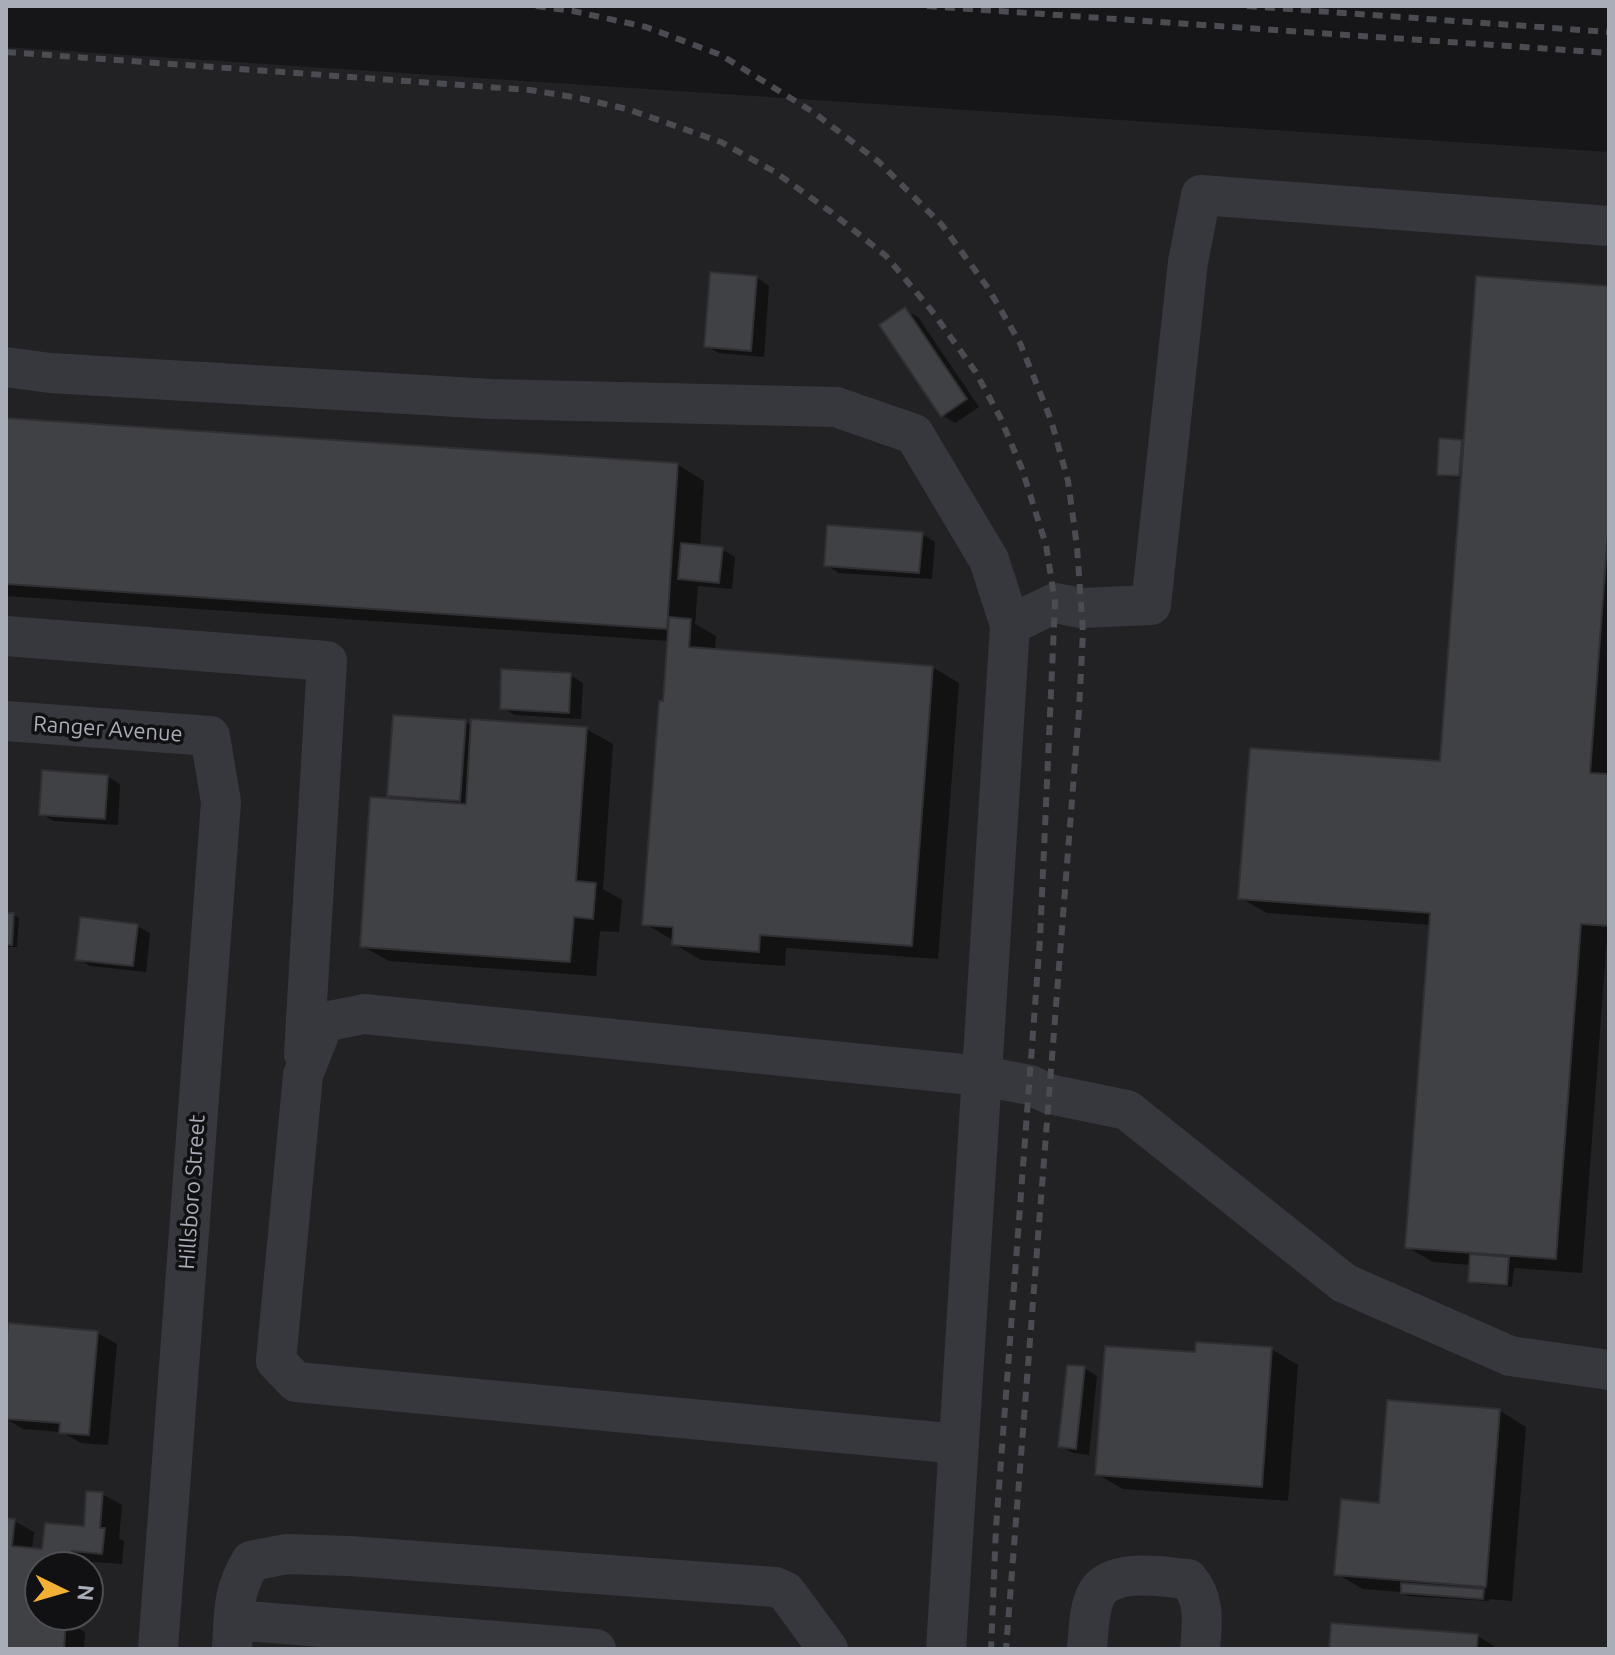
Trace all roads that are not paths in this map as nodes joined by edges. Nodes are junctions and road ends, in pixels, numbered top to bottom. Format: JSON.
{"nodes":[{"id":1,"x":1609,"y":226,"type":"edge"},
{"id":2,"x":6,"y":367,"type":"edge"},
{"id":3,"x":1010,"y":625,"type":"junction"},
{"id":4,"x":6,"y":636,"type":"edge"},
{"id":5,"x":6,"y":721,"type":"edge"},
{"id":6,"x":210,"y":736,"type":"joint"},
{"id":7,"x":303,"y":1075,"type":"junction"},
{"id":8,"x":982,"y":1076,"type":"junction"},
{"id":9,"x":1609,"y":1370,"type":"edge"},
{"id":10,"x":959,"y":1444,"type":"junction"},
{"id":11,"x":233,"y":1635,"type":"edge"},
{"id":12,"x":158,"y":1649,"type":"edge"},
{"id":13,"x":596,"y":1649,"type":"edge"},
{"id":14,"x":828,"y":1649,"type":"edge"},
{"id":15,"x":946,"y":1649,"type":"edge"},
{"id":16,"x":1087,"y":1649,"type":"edge"},
{"id":17,"x":1200,"y":1649,"type":"edge"}],
"edges":[{"from":1,"to":3,"type":"street"},
{"from":2,"to":3,"type":"street"},
{"from":3,"to":8,"type":"street"},
{"from":4,"to":7,"type":"street"},
{"from":5,"to":6,"type":"street","name":"Ranger Avenue"},
{"from":6,"to":12,"type":"street","name":"Hillsboro Street"},
{"from":7,"to":8,"type":"street"},
{"from":7,"to":10,"type":"street"},
{"from":8,"to":9,"type":"street"},
{"from":8,"to":10,"type":"street"},
{"from":10,"to":15,"type":"street"},
{"from":11,"to":13,"type":"street"},
{"from":11,"to":14,"type":"street"},
{"from":16,"to":17,"type":"street"}]}
